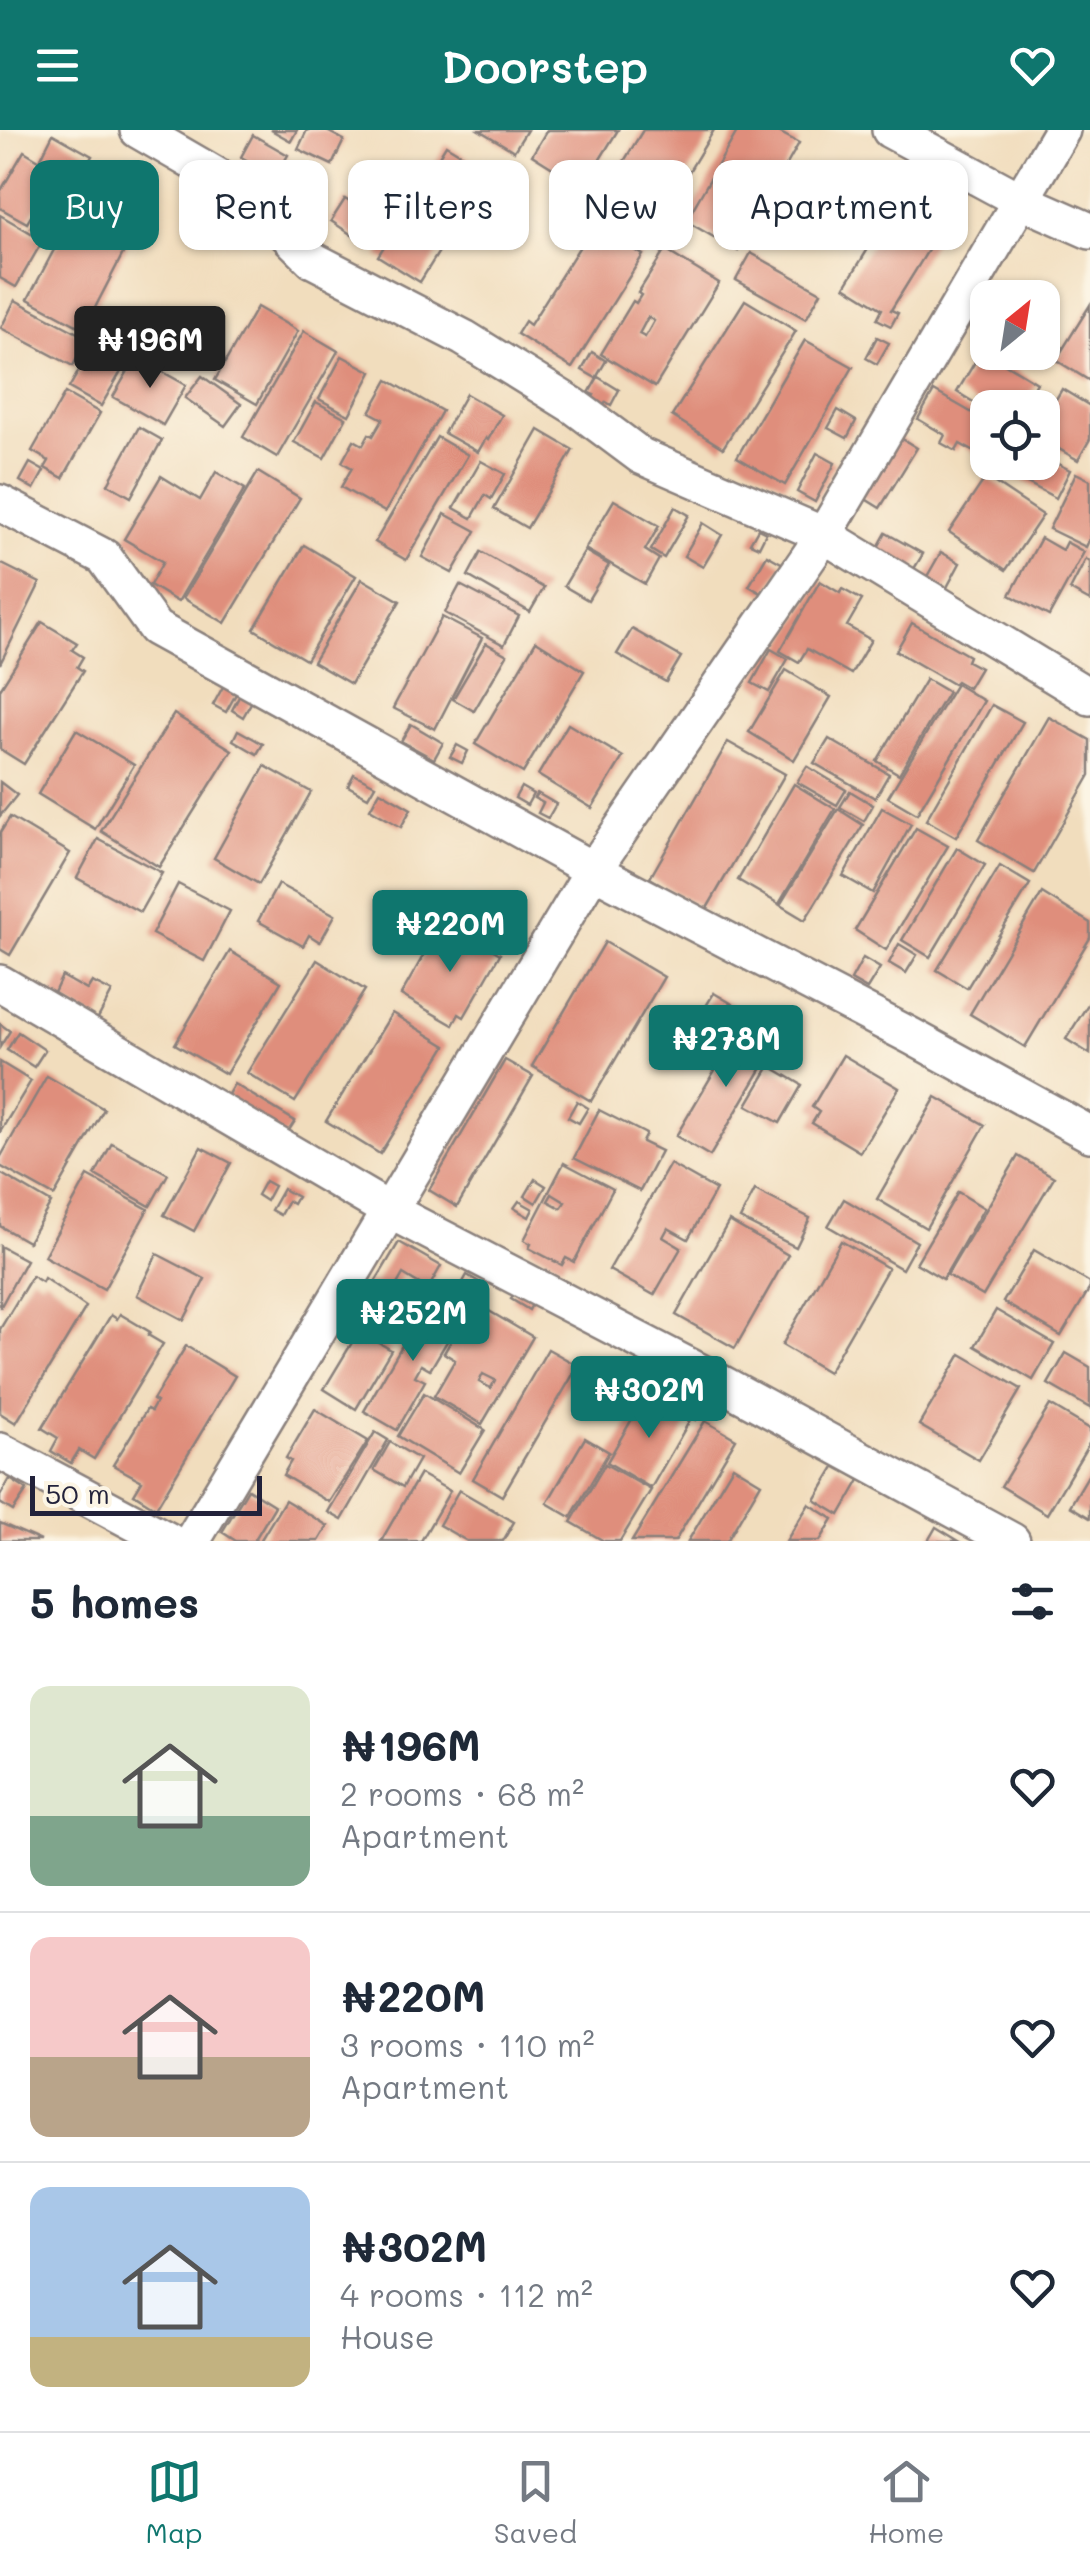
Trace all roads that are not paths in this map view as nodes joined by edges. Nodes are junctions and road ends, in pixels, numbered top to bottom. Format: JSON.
{"nodes":[{"id":1,"x":138,"y":130,"type":"edge"},
{"id":2,"x":890,"y":130,"type":"edge"},
{"id":3,"x":1062,"y":130,"type":"edge"},
{"id":4,"x":1020,"y":200,"type":"junction"},
{"id":5,"x":1090,"y":232,"type":"edge"},
{"id":6,"x":0,"y":502,"type":"edge"},
{"id":7,"x":824,"y":535,"type":"junction"},
{"id":8,"x":1090,"y":697,"type":"edge"},
{"id":9,"x":593,"y":870,"type":"junction"},
{"id":10,"x":0,"y":983,"type":"edge"},
{"id":11,"x":1090,"y":1134,"type":"edge"},
{"id":12,"x":390,"y":1211,"type":"junction"},
{"id":13,"x":0,"y":1451,"type":"edge"},
{"id":14,"x":169,"y":1541,"type":"edge"},
{"id":15,"x":192,"y":1541,"type":"edge"},
{"id":16,"x":1012,"y":1541,"type":"edge"}],
"edges":[{"from":1,"to":7,"type":"street"},
{"from":2,"to":4,"type":"street"},
{"from":3,"to":4,"type":"street"},
{"from":4,"to":5,"type":"street"},
{"from":4,"to":7,"type":"street"},
{"from":6,"to":9,"type":"street"},
{"from":7,"to":8,"type":"street"},
{"from":7,"to":9,"type":"street"},
{"from":9,"to":11,"type":"street"},
{"from":9,"to":12,"type":"street"},
{"from":10,"to":12,"type":"street"},
{"from":12,"to":15,"type":"street"},
{"from":12,"to":16,"type":"street"},
{"from":13,"to":14,"type":"street"}]}
